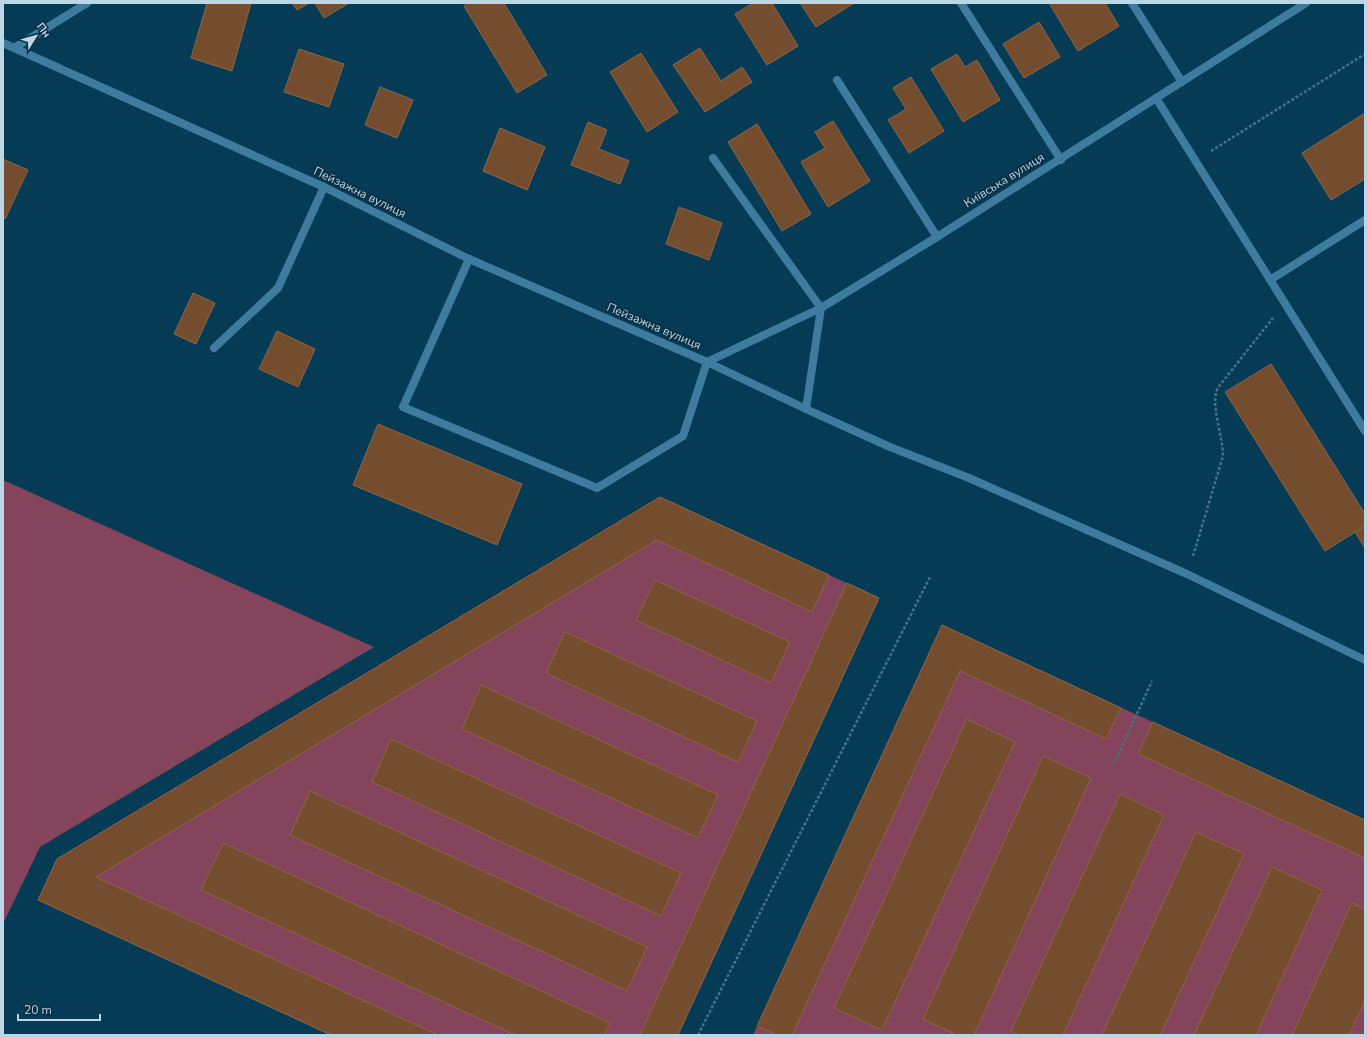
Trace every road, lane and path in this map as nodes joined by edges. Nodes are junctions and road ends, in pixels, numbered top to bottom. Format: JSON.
{"nodes":[{"id":1,"x":87,"y":3,"type":"edge"},
{"id":2,"x":962,"y":3,"type":"edge"},
{"id":3,"x":1132,"y":3,"type":"edge"},
{"id":4,"x":1302,"y":4,"type":"edge"},
{"id":5,"x":3,"y":43,"type":"edge"},
{"id":6,"x":14,"y":48,"type":"junction"},
{"id":7,"x":1365,"y":54,"type":"edge"},
{"id":8,"x":837,"y":80,"type":"dead end"},
{"id":9,"x":1182,"y":82,"type":"junction"},
{"id":10,"x":1156,"y":98,"type":"junction"},
{"id":11,"x":713,"y":158,"type":"dead end"},
{"id":12,"x":1061,"y":160,"type":"junction"},
{"id":13,"x":1195,"y":161,"type":"junction"},
{"id":14,"x":324,"y":187,"type":"junction"},
{"id":15,"x":1365,"y":220,"type":"edge"},
{"id":16,"x":937,"y":237,"type":"junction"},
{"id":17,"x":469,"y":259,"type":"junction"},
{"id":18,"x":1270,"y":280,"type":"junction"},
{"id":19,"x":1284,"y":303,"type":"junction"},
{"id":20,"x":821,"y":308,"type":"junction"},
{"id":21,"x":214,"y":348,"type":"dead end"},
{"id":22,"x":707,"y":362,"type":"junction"},
{"id":23,"x":806,"y":410,"type":"junction"},
{"id":24,"x":1365,"y":431,"type":"edge"},
{"id":25,"x":1187,"y":574,"type":"junction"},
{"id":26,"x":930,"y":577,"type":"dead end"},
{"id":27,"x":1365,"y":660,"type":"edge"},
{"id":28,"x":1152,"y":681,"type":"dead end"},
{"id":29,"x":1114,"y":764,"type":"dead end"},
{"id":30,"x":698,"y":1035,"type":"edge"}],
"edges":[{"from":1,"to":6,"type":"street"},
{"from":2,"to":12,"type":"street"},
{"from":3,"to":9,"type":"street"},
{"from":4,"to":9,"type":"street","name":"Київська вулиця"},
{"from":5,"to":6,"type":"street","name":"Пейзажна вулиця"},
{"from":6,"to":14,"type":"street","name":"Пейзажна вулиця"},
{"from":7,"to":13,"type":"path"},
{"from":8,"to":16,"type":"street"},
{"from":9,"to":10,"type":"street","name":"Київська вулиця"},
{"from":10,"to":12,"type":"street","name":"Київська вулиця"},
{"from":10,"to":13,"type":"street"},
{"from":11,"to":20,"type":"street"},
{"from":12,"to":16,"type":"street","name":"Київська вулиця"},
{"from":13,"to":18,"type":"street"},
{"from":14,"to":17,"type":"street","name":"Пейзажна вулиця"},
{"from":14,"to":21,"type":"street"},
{"from":15,"to":18,"type":"street"},
{"from":16,"to":20,"type":"street","name":"Київська вулиця"},
{"from":17,"to":22,"type":"street","name":"Пейзажна вулиця"},
{"from":17,"to":22,"type":"street"},
{"from":18,"to":19,"type":"street"},
{"from":19,"to":24,"type":"street"},
{"from":19,"to":25,"type":"path"},
{"from":20,"to":22,"type":"street","name":"Київська вулиця"},
{"from":20,"to":23,"type":"street"},
{"from":22,"to":23,"type":"street","name":"Пейзажна вулиця"},
{"from":23,"to":25,"type":"street","name":"Пейзажна вулиця"},
{"from":25,"to":27,"type":"street","name":"Пейзажна вулиця"},
{"from":26,"to":30,"type":"path"},
{"from":28,"to":29,"type":"path"}]}
